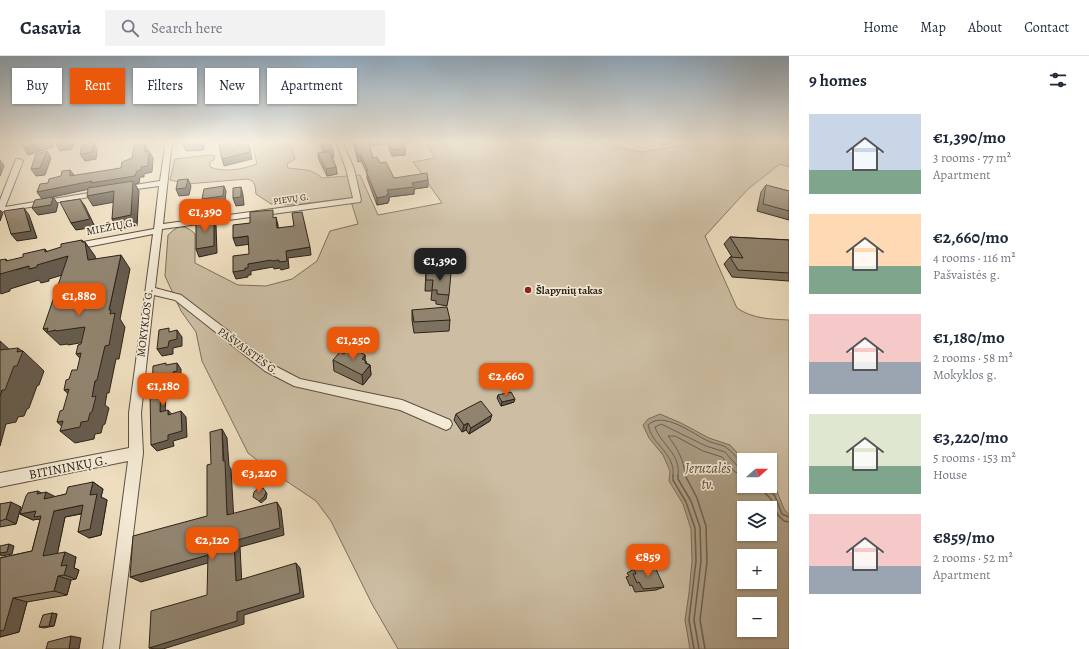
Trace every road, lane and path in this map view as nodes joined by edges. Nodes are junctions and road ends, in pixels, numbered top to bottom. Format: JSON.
{"nodes":[{"id":1,"x":15,"y":169,"type":"edge"},
{"id":2,"x":165,"y":169,"type":"edge"},
{"id":3,"x":350,"y":169,"type":"edge"},
{"id":4,"x":163,"y":183,"type":"junction"},
{"id":5,"x":157,"y":229,"type":"junction"},
{"id":6,"x":65,"y":248,"type":"edge"},
{"id":7,"x":149,"y":292,"type":"junction"},
{"id":8,"x":446,"y":424,"type":"dead end"},
{"id":9,"x":136,"y":453,"type":"junction"},
{"id":10,"x":0,"y":480,"type":"edge"},
{"id":11,"x":111,"y":649,"type":"edge"}],
"edges":[{"from":1,"to":4,"type":"street"},
{"from":2,"to":4,"type":"street","name":"MOKYKLOS G."},
{"from":3,"to":5,"type":"street","name":"PIEVŲ G."},
{"from":4,"to":5,"type":"street","name":"MOKYKLOS G."},
{"from":5,"to":6,"type":"street","name":"MIEŽIŲ G."},
{"from":5,"to":7,"type":"street","name":"MOKYKLOS G."},
{"from":7,"to":8,"type":"street","name":"PAŠVAISTĖS G."},
{"from":7,"to":9,"type":"street","name":"MOKYKLOS G."},
{"from":9,"to":10,"type":"street","name":"BITININKŲ G."},
{"from":9,"to":11,"type":"street","name":"MOKYKLOS G."}]}
